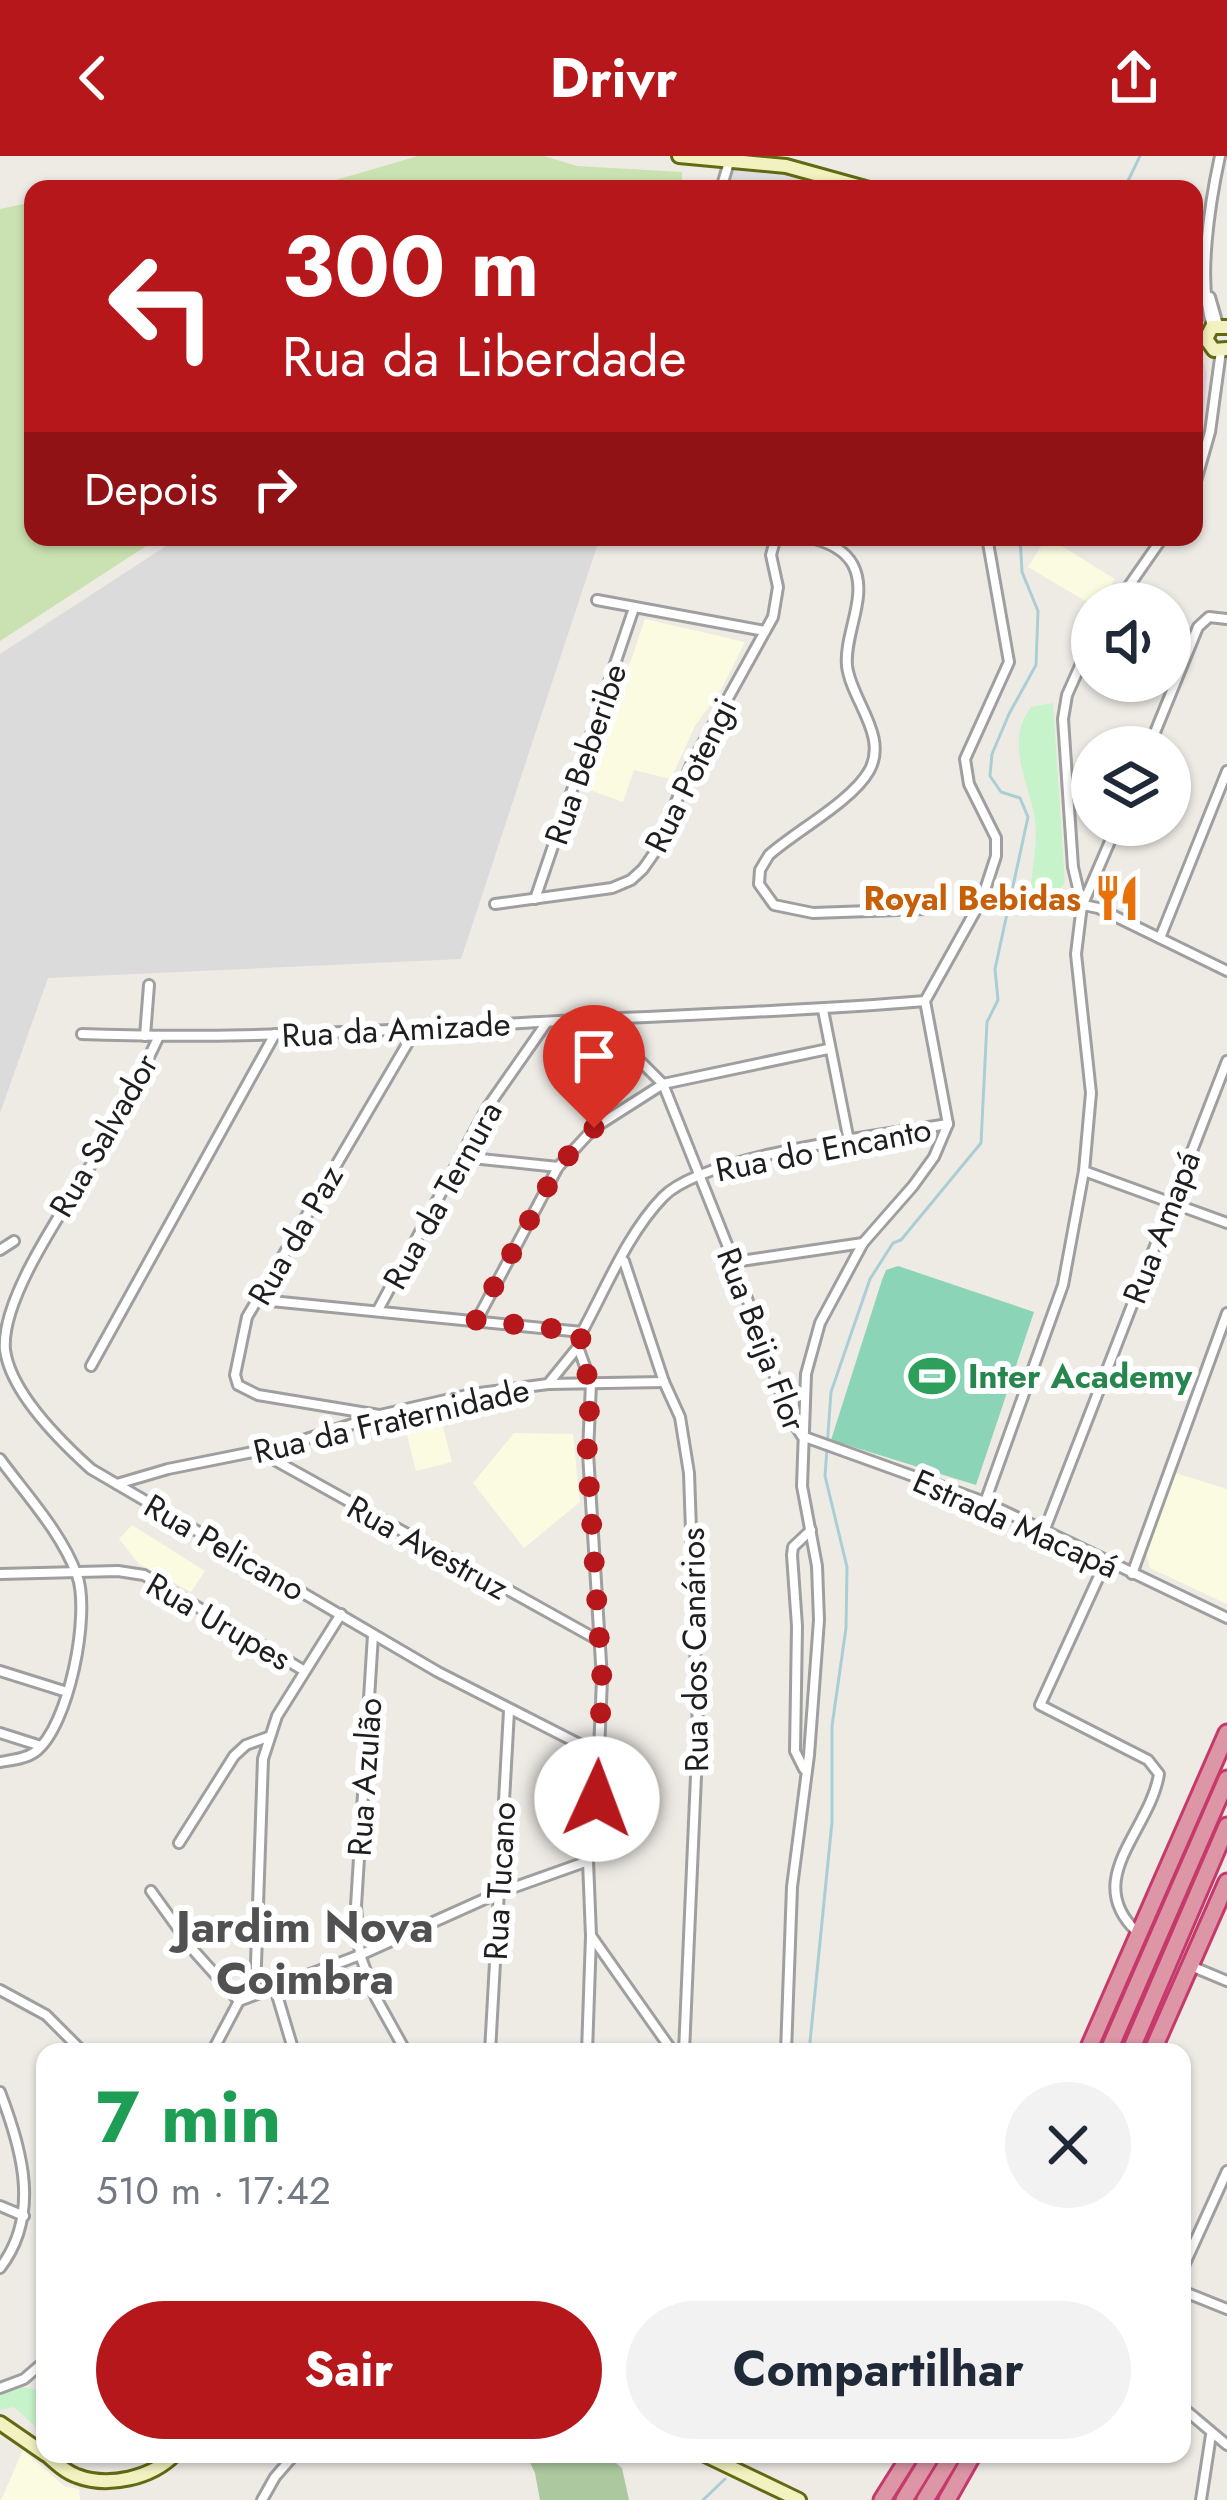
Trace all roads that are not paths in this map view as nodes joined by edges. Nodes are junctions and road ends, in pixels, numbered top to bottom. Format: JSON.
{"nodes":[{"id":1,"x":680,"y":156,"type":"edge"},
{"id":2,"x":1220,"y":156,"type":"edge"},
{"id":3,"x":729,"y":162,"type":"junction"},
{"id":4,"x":724,"y":180,"type":"edge"},
{"id":5,"x":837,"y":180,"type":"edge"},
{"id":6,"x":1217,"y":337,"type":"edge"},
{"id":7,"x":1203,"y":456,"type":"edge"},
{"id":8,"x":774,"y":546,"type":"edge"},
{"id":9,"x":833,"y":546,"type":"edge"},
{"id":10,"x":987,"y":546,"type":"edge"},
{"id":11,"x":1157,"y":546,"type":"edge"},
{"id":12,"x":1132,"y":582,"type":"edge"},
{"id":13,"x":596,"y":600,"type":"dead end"},
{"id":14,"x":634,"y":608,"type":"junction"},
{"id":15,"x":1227,"y":619,"type":"edge"},
{"id":16,"x":765,"y":631,"type":"junction"},
{"id":17,"x":1071,"y":686,"type":"edge"},
{"id":18,"x":1158,"y":726,"type":"edge"},
{"id":19,"x":1227,"y":771,"type":"edge"},
{"id":20,"x":1109,"y":846,"type":"edge"},
{"id":21,"x":535,"y":899,"type":"junction"},
{"id":22,"x":982,"y":899,"type":"junction"},
{"id":23,"x":495,"y":904,"type":"dead end"},
{"id":24,"x":1082,"y":905,"type":"junction"},
{"id":25,"x":927,"y":909,"type":"dead end"},
{"id":26,"x":1160,"y":938,"type":"junction"},
{"id":27,"x":1227,"y":970,"type":"edge"},
{"id":28,"x":149,"y":985,"type":"dead end"},
{"id":29,"x":925,"y":1000,"type":"junction"},
{"id":30,"x":823,"y":1010,"type":"junction"},
{"id":31,"x":599,"y":1020,"type":"junction"},
{"id":32,"x":548,"y":1022,"type":"junction"},
{"id":33,"x":417,"y":1029,"type":"junction"},
{"id":34,"x":82,"y":1034,"type":"dead end"},
{"id":35,"x":275,"y":1034,"type":"junction"},
{"id":36,"x":145,"y":1036,"type":"junction"},
{"id":37,"x":159,"y":1036,"type":"junction"},
{"id":38,"x":828,"y":1049,"type":"junction"},
{"id":39,"x":1227,"y":1061,"type":"edge"},
{"id":40,"x":663,"y":1084,"type":"junction"},
{"id":41,"x":948,"y":1124,"type":"junction"},
{"id":42,"x":849,"y":1141,"type":"junction"},
{"id":43,"x":462,"y":1157,"type":"junction"},
{"id":44,"x":558,"y":1167,"type":"junction"},
{"id":45,"x":1084,"y":1171,"type":"junction"},
{"id":46,"x":698,"y":1174,"type":"junction"},
{"id":47,"x":1169,"y":1204,"type":"junction"},
{"id":48,"x":1227,"y":1223,"type":"edge"},
{"id":49,"x":47,"y":1234,"type":"joint"},
{"id":50,"x":14,"y":1241,"type":"dead end"},
{"id":51,"x":862,"y":1244,"type":"junction"},
{"id":52,"x":0,"y":1250,"type":"edge"},
{"id":53,"x":623,"y":1259,"type":"junction"},
{"id":54,"x":734,"y":1262,"type":"junction"},
{"id":55,"x":260,"y":1300,"type":"junction"},
{"id":56,"x":378,"y":1310,"type":"junction"},
{"id":57,"x":1227,"y":1313,"type":"edge"},
{"id":58,"x":476,"y":1320,"type":"junction"},
{"id":59,"x":582,"y":1332,"type":"junction"},
{"id":60,"x":578,"y":1347,"type":"junction"},
{"id":61,"x":91,"y":1366,"type":"dead end"},
{"id":62,"x":664,"y":1382,"type":"junction"},
{"id":63,"x":591,"y":1383,"type":"junction"},
{"id":64,"x":548,"y":1384,"type":"junction"},
{"id":65,"x":380,"y":1415,"type":"junction"},
{"id":66,"x":802,"y":1436,"type":"junction"},
{"id":67,"x":288,"y":1445,"type":"junction"},
{"id":68,"x":258,"y":1451,"type":"junction"},
{"id":69,"x":0,"y":1459,"type":"edge"},
{"id":70,"x":286,"y":1470,"type":"junction"},
{"id":71,"x":117,"y":1484,"type":"junction"},
{"id":72,"x":985,"y":1502,"type":"junction"},
{"id":73,"x":1045,"y":1529,"type":"junction"},
{"id":74,"x":811,"y":1530,"type":"junction"},
{"id":75,"x":1106,"y":1561,"type":"junction"},
{"id":76,"x":76,"y":1572,"type":"junction"},
{"id":77,"x":0,"y":1574,"type":"edge"},
{"id":78,"x":1132,"y":1574,"type":"junction"},
{"id":79,"x":341,"y":1615,"type":"junction"},
{"id":80,"x":1227,"y":1618,"type":"edge"},
{"id":81,"x":373,"y":1635,"type":"junction"},
{"id":82,"x":599,"y":1641,"type":"junction"},
{"id":83,"x":303,"y":1670,"type":"junction"},
{"id":84,"x":0,"y":1671,"type":"edge"},
{"id":85,"x":67,"y":1692,"type":"junction"},
{"id":86,"x":509,"y":1711,"type":"junction"},
{"id":87,"x":0,"y":1733,"type":"edge"},
{"id":88,"x":1227,"y":1733,"type":"edge"},
{"id":89,"x":269,"y":1737,"type":"junction"},
{"id":90,"x":41,"y":1746,"type":"junction"},
{"id":91,"x":599,"y":1754,"type":"junction"},
{"id":92,"x":0,"y":1762,"type":"edge"},
{"id":93,"x":804,"y":1769,"type":"junction"},
{"id":94,"x":1227,"y":1779,"type":"edge"},
{"id":95,"x":1227,"y":1826,"type":"edge"},
{"id":96,"x":179,"y":1843,"type":"dead end"},
{"id":97,"x":588,"y":1861,"type":"junction"},
{"id":98,"x":1227,"y":1877,"type":"edge"},
{"id":99,"x":151,"y":1891,"type":"dead end"},
{"id":100,"x":498,"y":1893,"type":"junction"},
{"id":101,"x":1140,"y":1934,"type":"junction"},
{"id":102,"x":591,"y":1936,"type":"junction"},
{"id":103,"x":360,"y":1954,"type":"junction"},
{"id":104,"x":1191,"y":1966,"type":"junction"},
{"id":105,"x":1227,"y":1981,"type":"edge"},
{"id":106,"x":274,"y":1985,"type":"junction"},
{"id":107,"x":0,"y":1990,"type":"edge"},
{"id":108,"x":254,"y":1993,"type":"junction"},
{"id":109,"x":239,"y":2001,"type":"junction"},
{"id":110,"x":1148,"y":2012,"type":"junction"},
{"id":111,"x":74,"y":2043,"type":"edge"},
{"id":112,"x":217,"y":2043,"type":"edge"},
{"id":113,"x":291,"y":2043,"type":"edge"},
{"id":114,"x":401,"y":2043,"type":"edge"},
{"id":115,"x":490,"y":2043,"type":"edge"},
{"id":116,"x":587,"y":2043,"type":"edge"},
{"id":117,"x":668,"y":2043,"type":"edge"},
{"id":118,"x":683,"y":2043,"type":"edge"},
{"id":119,"x":786,"y":2043,"type":"edge"},
{"id":120,"x":1091,"y":2043,"type":"edge"},
{"id":121,"x":1112,"y":2043,"type":"edge"},
{"id":122,"x":1134,"y":2043,"type":"edge"},
{"id":123,"x":1155,"y":2043,"type":"edge"},
{"id":124,"x":0,"y":2092,"type":"edge"},
{"id":125,"x":1226,"y":2176,"type":"edge"},
{"id":126,"x":0,"y":2206,"type":"edge"},
{"id":127,"x":24,"y":2216,"type":"junction"},
{"id":128,"x":1191,"y":2251,"type":"edge"},
{"id":129,"x":0,"y":2268,"type":"edge"},
{"id":130,"x":1191,"y":2294,"type":"edge"},
{"id":131,"x":1227,"y":2308,"type":"edge"},
{"id":132,"x":36,"y":2369,"type":"edge"},
{"id":133,"x":0,"y":2388,"type":"edge"},
{"id":134,"x":1191,"y":2416,"type":"edge"},
{"id":135,"x":0,"y":2422,"type":"edge"},
{"id":136,"x":1211,"y":2435,"type":"junction"},
{"id":137,"x":1227,"y":2445,"type":"edge"},
{"id":138,"x":36,"y":2448,"type":"edge"},
{"id":139,"x":58,"y":2463,"type":"edge"},
{"id":140,"x":166,"y":2463,"type":"edge"},
{"id":141,"x":289,"y":2463,"type":"edge"},
{"id":142,"x":722,"y":2463,"type":"edge"},
{"id":143,"x":905,"y":2463,"type":"edge"},
{"id":144,"x":927,"y":2463,"type":"edge"},
{"id":145,"x":947,"y":2463,"type":"edge"},
{"id":146,"x":968,"y":2463,"type":"edge"},
{"id":147,"x":262,"y":2500,"type":"edge"},
{"id":148,"x":799,"y":2500,"type":"edge"},
{"id":149,"x":882,"y":2500,"type":"edge"},
{"id":150,"x":904,"y":2500,"type":"edge"},
{"id":151,"x":926,"y":2500,"type":"edge"},
{"id":152,"x":947,"y":2500,"type":"edge"},
{"id":153,"x":1201,"y":2500,"type":"edge"}],
"edges":[{"from":1,"to":3,"type":"street"},
{"from":2,"to":6,"type":"street"},
{"from":3,"to":4,"type":"street"},
{"from":3,"to":5,"type":"street"},
{"from":6,"to":7,"type":"street"},
{"from":8,"to":16,"type":"street","name":"Rua Potengi"},
{"from":9,"to":25,"type":"street"},
{"from":10,"to":22,"type":"street"},
{"from":11,"to":12,"type":"street"},
{"from":13,"to":14,"type":"street"},
{"from":14,"to":16,"type":"street"},
{"from":14,"to":21,"type":"street","name":"Rua Beberibe"},
{"from":15,"to":18,"type":"street"},
{"from":16,"to":21,"type":"street","name":"Rua Potengi"},
{"from":17,"to":24,"type":"street"},
{"from":19,"to":26,"type":"street"},
{"from":20,"to":24,"type":"street"},
{"from":21,"to":23,"type":"street","name":"Rua Potengi"},
{"from":22,"to":24,"type":"street"},
{"from":22,"to":29,"type":"street"},
{"from":24,"to":26,"type":"street"},
{"from":24,"to":45,"type":"street"},
{"from":26,"to":27,"type":"street"},
{"from":28,"to":36,"type":"street"},
{"from":29,"to":30,"type":"street","name":"Rua da Amizade"},
{"from":29,"to":41,"type":"street"},
{"from":30,"to":31,"type":"street","name":"Rua da Amizade"},
{"from":30,"to":38,"type":"street"},
{"from":31,"to":32,"type":"street","name":"Rua da Amizade"},
{"from":31,"to":40,"type":"street","name":"Rua Beija Flor"},
{"from":32,"to":33,"type":"street","name":"Rua da Amizade"},
{"from":32,"to":43,"type":"street","name":"Rua da Ternura"},
{"from":33,"to":35,"type":"street","name":"Rua da Amizade"},
{"from":33,"to":55,"type":"street","name":"Rua da Paz"},
{"from":34,"to":36,"type":"street","name":"Rua da Amizade"},
{"from":35,"to":37,"type":"street","name":"Rua da Amizade"},
{"from":35,"to":61,"type":"street"},
{"from":36,"to":37,"type":"street","name":"Rua da Amizade"},
{"from":37,"to":49,"type":"street","name":"Rua Salvador"},
{"from":38,"to":40,"type":"street"},
{"from":38,"to":42,"type":"street"},
{"from":39,"to":47,"type":"street","name":"Rua Amapá"},
{"from":40,"to":44,"type":"street"},
{"from":40,"to":46,"type":"street","name":"Rua Beija Flor"},
{"from":41,"to":42,"type":"street","name":"Rua do Encanto"},
{"from":41,"to":51,"type":"street"},
{"from":42,"to":46,"type":"street","name":"Rua do Encanto"},
{"from":43,"to":44,"type":"street"},
{"from":43,"to":56,"type":"street","name":"Rua da Ternura"},
{"from":44,"to":58,"type":"street"},
{"from":45,"to":47,"type":"street"},
{"from":45,"to":72,"type":"street"},
{"from":46,"to":53,"type":"street","name":"Rua da Fraternidade"},
{"from":46,"to":54,"type":"street","name":"Rua Beija Flor"},
{"from":47,"to":48,"type":"street"},
{"from":47,"to":73,"type":"street","name":"Rua Amapá"},
{"from":49,"to":71,"type":"street","name":"Rua Pelicano"},
{"from":50,"to":52,"type":"street"},
{"from":51,"to":54,"type":"street"},
{"from":51,"to":66,"type":"street"},
{"from":53,"to":59,"type":"street","name":"Rua da Fraternidade"},
{"from":53,"to":62,"type":"street","name":"Rua dos Canários"},
{"from":54,"to":66,"type":"street","name":"Rua Beija Flor"},
{"from":55,"to":56,"type":"street"},
{"from":55,"to":65,"type":"street","name":"Rua da Paz"},
{"from":56,"to":58,"type":"street"},
{"from":57,"to":78,"type":"street"},
{"from":58,"to":59,"type":"street"},
{"from":59,"to":60,"type":"street","name":"Rua da Fraternidade"},
{"from":60,"to":63,"type":"street"},
{"from":60,"to":64,"type":"street","name":"Rua da Fraternidade"},
{"from":62,"to":63,"type":"street"},
{"from":62,"to":118,"type":"street","name":"Rua dos Canários"},
{"from":63,"to":64,"type":"street"},
{"from":63,"to":82,"type":"street"},
{"from":64,"to":65,"type":"street","name":"Rua da Fraternidade"},
{"from":65,"to":67,"type":"street","name":"Rua da Fraternidade"},
{"from":66,"to":72,"type":"street","name":"Estrada Macapá"},
{"from":66,"to":74,"type":"street","name":"Rua Beija Flor"},
{"from":67,"to":68,"type":"street","name":"Rua da Fraternidade"},
{"from":67,"to":70,"type":"street"},
{"from":68,"to":70,"type":"street","name":"Rua Avestruz"},
{"from":68,"to":71,"type":"street","name":"Rua da Fraternidade"},
{"from":69,"to":76,"type":"street"},
{"from":70,"to":82,"type":"street","name":"Rua Avestruz"},
{"from":71,"to":79,"type":"street","name":"Rua Pelicano"},
{"from":72,"to":73,"type":"street","name":"Estrada Macapá"},
{"from":73,"to":75,"type":"street","name":"Estrada Macapá"},
{"from":74,"to":93,"type":"street","name":"Rua Beija Flor"},
{"from":74,"to":93,"type":"street"},
{"from":75,"to":78,"type":"street","name":"Estrada Macapá"},
{"from":75,"to":101,"type":"street"},
{"from":76,"to":77,"type":"street","name":"Rua Urupes"},
{"from":76,"to":83,"type":"street","name":"Rua Urupes"},
{"from":76,"to":85,"type":"street"},
{"from":78,"to":80,"type":"street","name":"Estrada Macapá"},
{"from":79,"to":81,"type":"street","name":"Rua Pelicano"},
{"from":79,"to":83,"type":"street"},
{"from":81,"to":86,"type":"street","name":"Rua Pelicano"},
{"from":81,"to":103,"type":"street","name":"Rua Azulão"},
{"from":82,"to":91,"type":"street"},
{"from":83,"to":89,"type":"street"},
{"from":84,"to":85,"type":"street"},
{"from":85,"to":90,"type":"street"},
{"from":86,"to":91,"type":"street","name":"Rua Pelicano"},
{"from":86,"to":100,"type":"street","name":"Rua Tucano"},
{"from":87,"to":90,"type":"street"},
{"from":88,"to":101,"type":"highway"},
{"from":89,"to":96,"type":"street"},
{"from":89,"to":108,"type":"street"},
{"from":90,"to":92,"type":"street"},
{"from":91,"to":97,"type":"street"},
{"from":93,"to":119,"type":"street","name":"Rua Beija Flor"},
{"from":94,"to":121,"type":"highway"},
{"from":95,"to":110,"type":"highway"},
{"from":97,"to":100,"type":"street"},
{"from":97,"to":102,"type":"street"},
{"from":98,"to":104,"type":"highway"},
{"from":98,"to":110,"type":"highway"},
{"from":99,"to":109,"type":"street"},
{"from":100,"to":103,"type":"street"},
{"from":100,"to":115,"type":"street","name":"Rua Tucano"},
{"from":101,"to":120,"type":"highway"},
{"from":102,"to":116,"type":"street"},
{"from":102,"to":117,"type":"street"},
{"from":103,"to":106,"type":"street"},
{"from":103,"to":114,"type":"street","name":"Rua Azulão"},
{"from":104,"to":105,"type":"street"},
{"from":104,"to":123,"type":"highway"},
{"from":106,"to":108,"type":"street"},
{"from":106,"to":113,"type":"street"},
{"from":107,"to":111,"type":"street"},
{"from":108,"to":109,"type":"street"},
{"from":109,"to":112,"type":"street"},
{"from":110,"to":122,"type":"highway"},
{"from":124,"to":127,"type":"street"},
{"from":125,"to":128,"type":"street"},
{"from":126,"to":127,"type":"street"},
{"from":127,"to":129,"type":"street"},
{"from":130,"to":131,"type":"street"},
{"from":132,"to":133,"type":"street"},
{"from":134,"to":136,"type":"street"},
{"from":135,"to":138,"type":"street"},
{"from":136,"to":137,"type":"street"},
{"from":136,"to":153,"type":"street"},
{"from":139,"to":140,"type":"street"},
{"from":141,"to":147,"type":"street"},
{"from":142,"to":148,"type":"street"},
{"from":143,"to":149,"type":"highway"},
{"from":144,"to":150,"type":"highway"},
{"from":145,"to":151,"type":"highway"},
{"from":146,"to":152,"type":"highway"}]}
